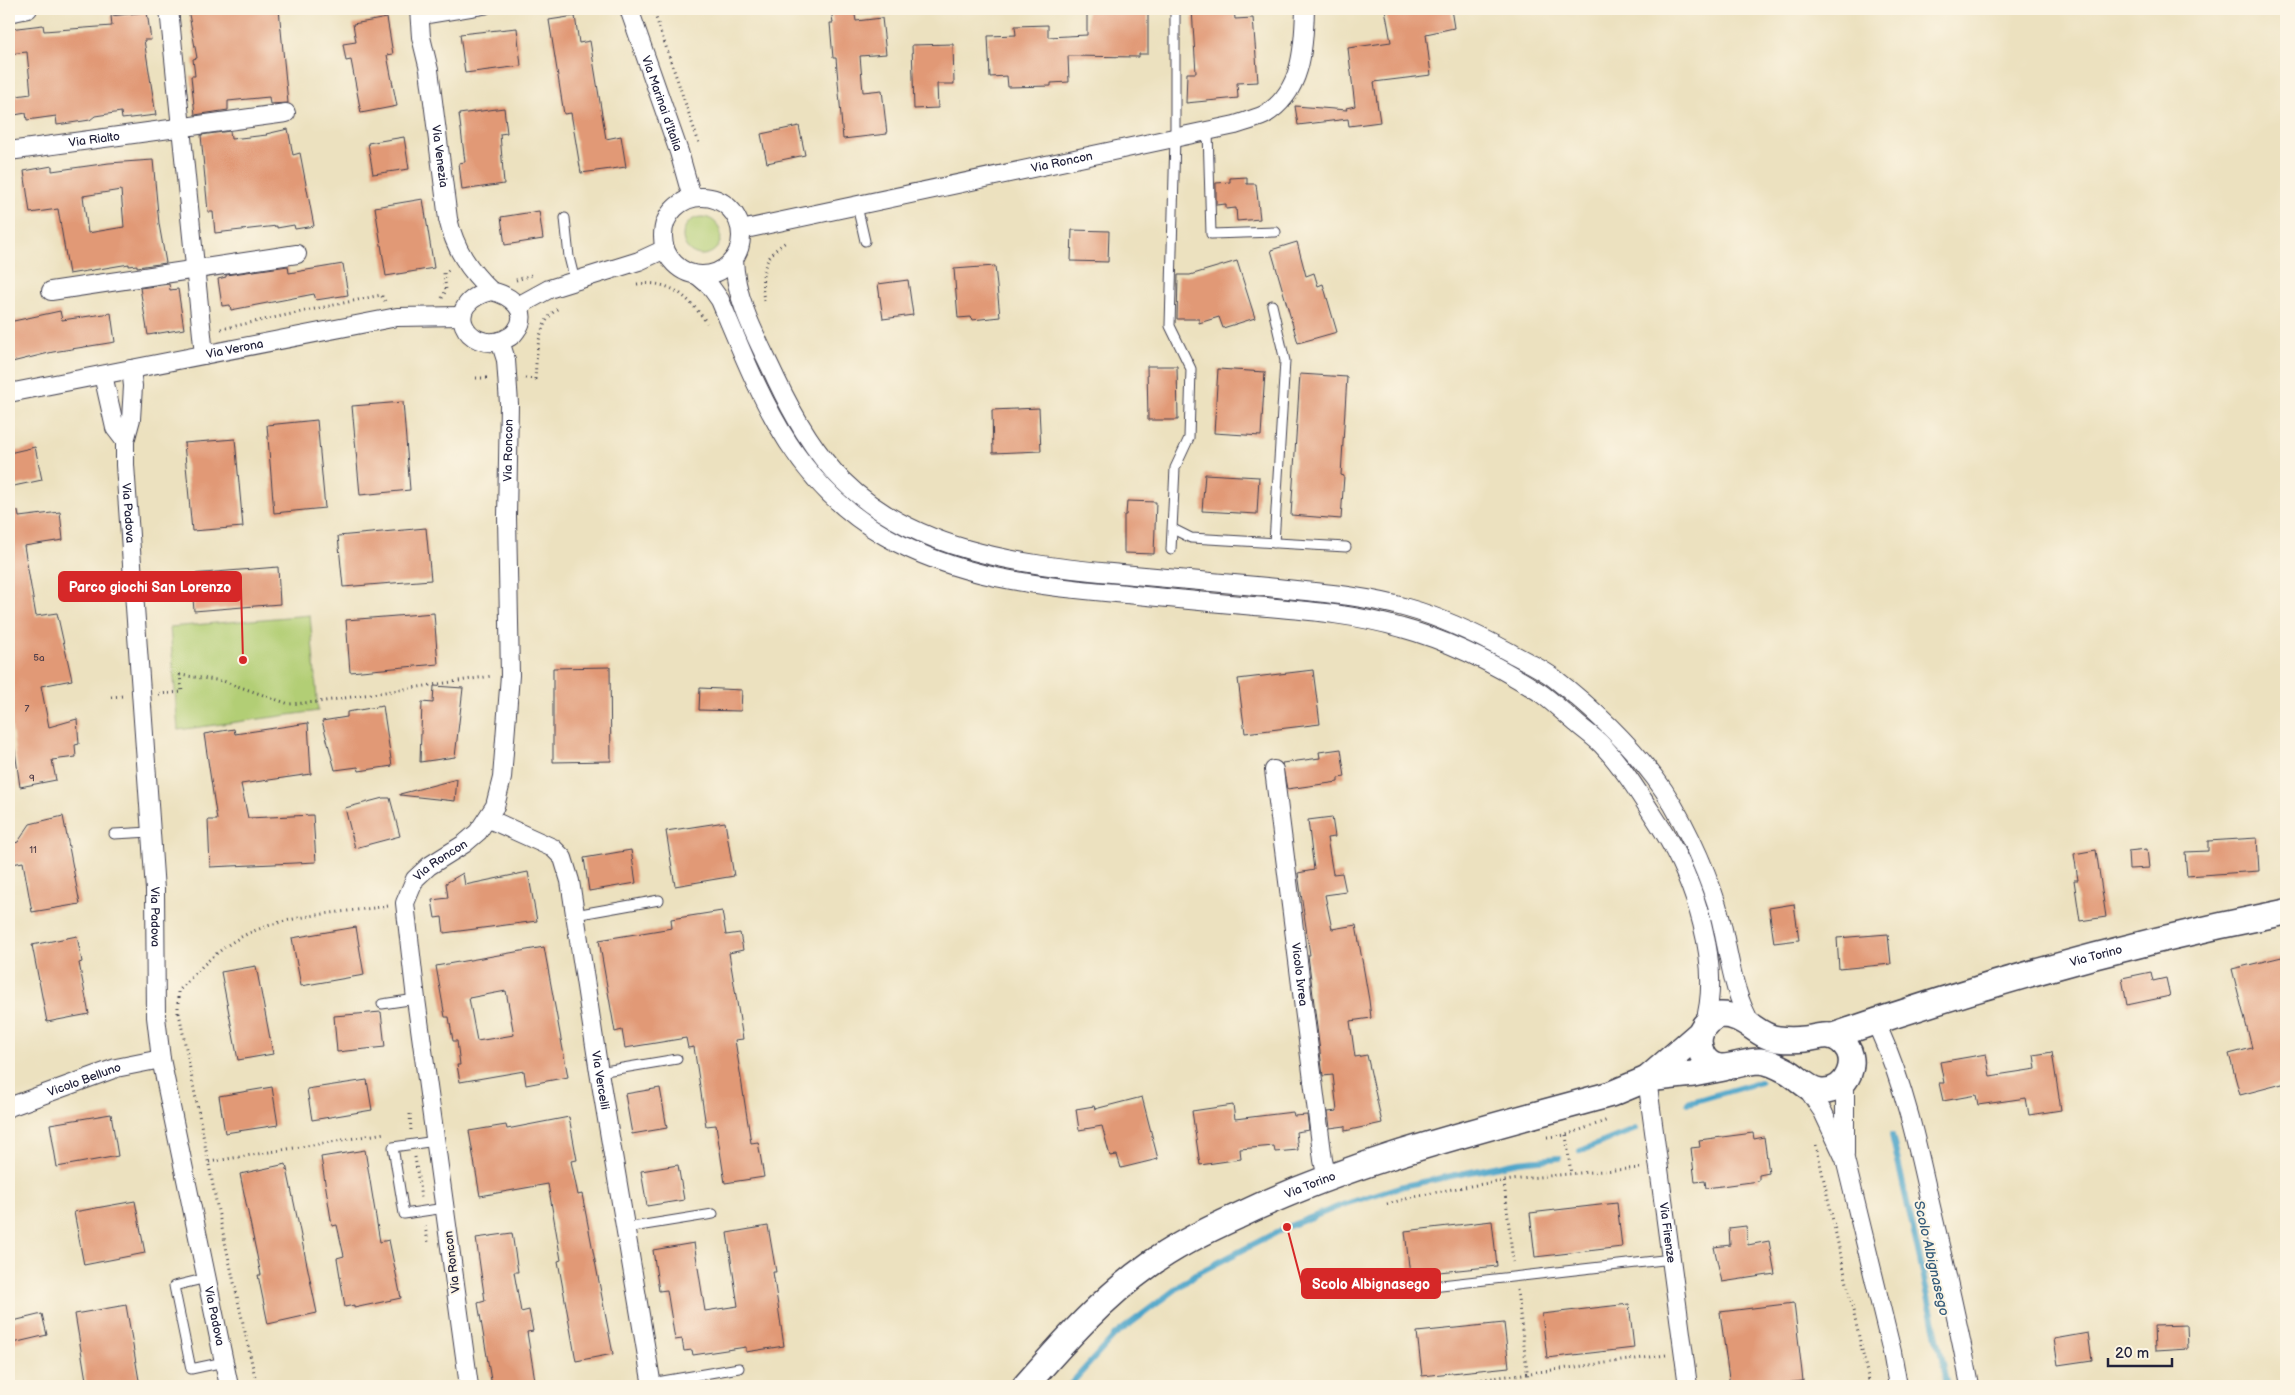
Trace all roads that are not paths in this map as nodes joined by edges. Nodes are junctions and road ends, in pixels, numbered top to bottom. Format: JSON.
{"nodes":[{"id":1,"x":28,"y":9,"type":"edge"},
{"id":2,"x":169,"y":9,"type":"edge"},
{"id":3,"x":486,"y":9,"type":"edge"},
{"id":4,"x":629,"y":9,"type":"edge"},
{"id":5,"x":1176,"y":9,"type":"edge"},
{"id":6,"x":1305,"y":9,"type":"edge"},
{"id":7,"x":9,"y":13,"type":"edge"},
{"id":8,"x":419,"y":14,"type":"edge"},
{"id":9,"x":286,"y":114,"type":"dead end"},
{"id":10,"x":181,"y":127,"type":"junction"},
{"id":11,"x":1208,"y":131,"type":"junction"},
{"id":12,"x":1175,"y":138,"type":"junction"},
{"id":13,"x":9,"y":151,"type":"edge"},
{"id":14,"x":692,"y":198,"type":"junction"},
{"id":15,"x":856,"y":206,"type":"junction"},
{"id":16,"x":565,"y":218,"type":"dead end"},
{"id":17,"x":741,"y":230,"type":"junction"},
{"id":18,"x":1276,"y":232,"type":"dead end"},
{"id":19,"x":865,"y":241,"type":"dead end"},
{"id":20,"x":665,"y":249,"type":"junction"},
{"id":21,"x":297,"y":254,"type":"dead end"},
{"id":22,"x":734,"y":260,"type":"junction"},
{"id":23,"x":195,"y":269,"type":"junction"},
{"id":24,"x":697,"y":275,"type":"junction"},
{"id":25,"x":575,"y":280,"type":"junction"},
{"id":26,"x":51,"y":291,"type":"dead end"},
{"id":27,"x":491,"y":292,"type":"junction"},
{"id":28,"x":1272,"y":305,"type":"dead end"},
{"id":29,"x":518,"y":306,"type":"junction"},
{"id":30,"x":462,"y":316,"type":"junction"},
{"id":31,"x":500,"y":341,"type":"junction"},
{"id":32,"x":204,"y":355,"type":"junction"},
{"id":33,"x":131,"y":369,"type":"junction"},
{"id":34,"x":103,"y":374,"type":"junction"},
{"id":35,"x":9,"y":392,"type":"edge"},
{"id":36,"x":125,"y":441,"type":"junction"},
{"id":37,"x":1173,"y":529,"type":"junction"},
{"id":38,"x":1274,"y":543,"type":"junction"},
{"id":39,"x":1346,"y":547,"type":"dead end"},
{"id":40,"x":1171,"y":550,"type":"dead end"},
{"id":41,"x":1274,"y":770,"type":"dead end"},
{"id":42,"x":488,"y":819,"type":"junction"},
{"id":43,"x":151,"y":832,"type":"junction"},
{"id":44,"x":114,"y":834,"type":"dead end"},
{"id":45,"x":659,"y":900,"type":"dead end"},
{"id":46,"x":2286,"y":912,"type":"edge"},
{"id":47,"x":574,"y":915,"type":"junction"},
{"id":48,"x":416,"y":999,"type":"junction"},
{"id":49,"x":382,"y":1004,"type":"dead end"},
{"id":50,"x":1909,"y":1009,"type":"junction"},
{"id":51,"x":1753,"y":1028,"type":"junction"},
{"id":52,"x":1702,"y":1029,"type":"junction"},
{"id":53,"x":1880,"y":1032,"type":"junction"},
{"id":54,"x":1833,"y":1036,"type":"junction"},
{"id":55,"x":162,"y":1059,"type":"junction"},
{"id":56,"x":677,"y":1059,"type":"dead end"},
{"id":57,"x":1724,"y":1068,"type":"junction"},
{"id":58,"x":599,"y":1072,"type":"junction"},
{"id":59,"x":1848,"y":1072,"type":"junction"},
{"id":60,"x":1647,"y":1079,"type":"junction"},
{"id":61,"x":1804,"y":1084,"type":"junction"},
{"id":62,"x":9,"y":1107,"type":"edge"},
{"id":63,"x":436,"y":1141,"type":"junction"},
{"id":64,"x":1845,"y":1159,"type":"junction"},
{"id":65,"x":1327,"y":1178,"type":"junction"},
{"id":66,"x":445,"y":1208,"type":"junction"},
{"id":67,"x":712,"y":1214,"type":"dead end"},
{"id":68,"x":626,"y":1228,"type":"junction"},
{"id":69,"x":1672,"y":1259,"type":"junction"},
{"id":70,"x":207,"y":1278,"type":"junction"},
{"id":71,"x":1397,"y":1290,"type":"dead end"},
{"id":72,"x":224,"y":1362,"type":"junction"},
{"id":73,"x":739,"y":1368,"type":"dead end"},
{"id":74,"x":651,"y":1385,"type":"edge"},
{"id":75,"x":229,"y":1386,"type":"edge"},
{"id":76,"x":469,"y":1386,"type":"edge"},
{"id":77,"x":1025,"y":1386,"type":"edge"},
{"id":78,"x":1688,"y":1386,"type":"edge"},
{"id":79,"x":1898,"y":1386,"type":"edge"},
{"id":80,"x":1970,"y":1386,"type":"edge"}],
"edges":[{"from":1,"to":7,"type":"street"},
{"from":2,"to":10,"type":"street"},
{"from":3,"to":8,"type":"lane"},
{"from":4,"to":14,"type":"street","name":"Via Marinai d'Italia"},
{"from":5,"to":12,"type":"lane"},
{"from":6,"to":11,"type":"street","name":"Via Roncon"},
{"from":8,"to":27,"type":"street","name":"Via Venezia"},
{"from":9,"to":10,"type":"street","name":"Via Rialto"},
{"from":10,"to":13,"type":"street","name":"Via Rialto"},
{"from":10,"to":23,"type":"street"},
{"from":11,"to":12,"type":"street","name":"Via Roncon"},
{"from":11,"to":18,"type":"lane"},
{"from":12,"to":15,"type":"street","name":"Via Roncon"},
{"from":12,"to":37,"type":"lane"},
{"from":14,"to":17,"type":"street"},
{"from":14,"to":20,"type":"street"},
{"from":15,"to":17,"type":"street","name":"Via Roncon"},
{"from":15,"to":19,"type":"lane"},
{"from":16,"to":25,"type":"lane"},
{"from":17,"to":22,"type":"street"},
{"from":20,"to":24,"type":"street"},
{"from":20,"to":25,"type":"street"},
{"from":21,"to":23,"type":"street"},
{"from":22,"to":24,"type":"street"},
{"from":22,"to":51,"type":"street"},
{"from":23,"to":26,"type":"street"},
{"from":23,"to":32,"type":"street"},
{"from":24,"to":52,"type":"street"},
{"from":25,"to":29,"type":"street"},
{"from":27,"to":29,"type":"street"},
{"from":27,"to":30,"type":"street"},
{"from":28,"to":38,"type":"lane"},
{"from":29,"to":31,"type":"street"},
{"from":30,"to":31,"type":"street"},
{"from":30,"to":32,"type":"street","name":"Via Verona"},
{"from":31,"to":42,"type":"street","name":"Via Roncon"},
{"from":32,"to":33,"type":"street","name":"Via Verona"},
{"from":33,"to":34,"type":"street","name":"Via Verona"},
{"from":33,"to":36,"type":"street","name":"Via Padova"},
{"from":34,"to":35,"type":"street","name":"Via Verona"},
{"from":34,"to":36,"type":"street","name":"Via Padova"},
{"from":36,"to":43,"type":"street","name":"Via Padova"},
{"from":37,"to":38,"type":"lane"},
{"from":37,"to":40,"type":"lane"},
{"from":38,"to":39,"type":"lane"},
{"from":41,"to":65,"type":"street","name":"Vicolo Ivrea"},
{"from":42,"to":47,"type":"street","name":"Via Vercelli"},
{"from":42,"to":48,"type":"street","name":"Via Roncon"},
{"from":43,"to":44,"type":"lane"},
{"from":43,"to":55,"type":"street","name":"Via Padova"},
{"from":45,"to":47,"type":"lane"},
{"from":46,"to":50,"type":"street","name":"Via Torino"},
{"from":47,"to":58,"type":"street","name":"Via Vercelli"},
{"from":48,"to":49,"type":"lane"},
{"from":48,"to":63,"type":"street","name":"Via Roncon"},
{"from":50,"to":53,"type":"street","name":"Via Torino"},
{"from":50,"to":54,"type":"street","name":"Via Torino"},
{"from":51,"to":52,"type":"street","name":"Via Torino"},
{"from":51,"to":54,"type":"street","name":"Via Torino"},
{"from":52,"to":57,"type":"street"},
{"from":52,"to":60,"type":"street","name":"Via Torino"},
{"from":53,"to":59,"type":"street","name":"Via Torino"},
{"from":53,"to":80,"type":"street"},
{"from":54,"to":59,"type":"street"},
{"from":55,"to":62,"type":"street","name":"Vicolo Belluno"},
{"from":55,"to":70,"type":"street","name":"Via Padova"},
{"from":56,"to":58,"type":"lane"},
{"from":57,"to":60,"type":"street","name":"Via Torino"},
{"from":57,"to":61,"type":"street","name":"Via Torino"},
{"from":58,"to":68,"type":"street","name":"Via Vercelli"},
{"from":59,"to":61,"type":"street"},
{"from":59,"to":64,"type":"street"},
{"from":60,"to":65,"type":"street","name":"Via Torino"},
{"from":60,"to":69,"type":"street","name":"Via Firenze"},
{"from":61,"to":64,"type":"street"},
{"from":63,"to":66,"type":"street","name":"Via Roncon"},
{"from":63,"to":66,"type":"lane"},
{"from":64,"to":79,"type":"street"},
{"from":65,"to":77,"type":"street","name":"Via Torino"},
{"from":66,"to":76,"type":"street","name":"Via Roncon"},
{"from":67,"to":68,"type":"lane"},
{"from":68,"to":74,"type":"street","name":"Via Vercelli"},
{"from":69,"to":71,"type":"lane"},
{"from":69,"to":78,"type":"street","name":"Via Firenze"},
{"from":70,"to":72,"type":"street","name":"Via Padova"},
{"from":70,"to":72,"type":"lane"},
{"from":72,"to":75,"type":"street","name":"Via Padova"},
{"from":73,"to":74,"type":"lane"}]}
